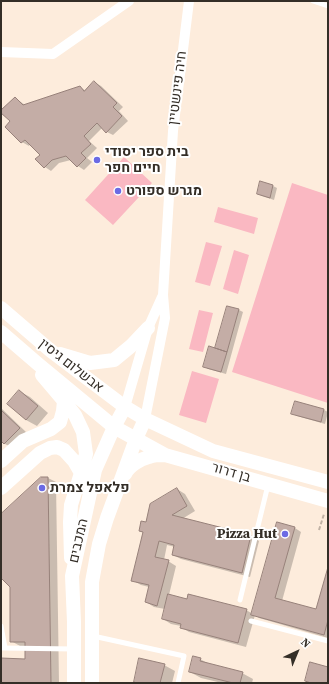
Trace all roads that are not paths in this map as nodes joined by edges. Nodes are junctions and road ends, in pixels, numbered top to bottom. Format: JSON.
{"nodes":[{"id":1,"x":129,"y":1,"type":"edge"},
{"id":2,"x":189,"y":1,"type":"edge"},
{"id":3,"x":313,"y":1,"type":"edge"},
{"id":4,"x":328,"y":6,"type":"edge"},
{"id":5,"x":1,"y":52,"type":"edge"},
{"id":6,"x":163,"y":295,"type":"junction"},
{"id":7,"x":1,"y":308,"type":"edge"},
{"id":8,"x":148,"y":328,"type":"junction"},
{"id":9,"x":3,"y":335,"type":"edge"},
{"id":10,"x":51,"y":351,"type":"junction"},
{"id":11,"x":25,"y":352,"type":"junction"},
{"id":12,"x":64,"y":401,"type":"junction"},
{"id":13,"x":125,"y":407,"type":"junction"},
{"id":14,"x":145,"y":419,"type":"junction"},
{"id":15,"x":114,"y":427,"type":"junction"},
{"id":16,"x":136,"y":439,"type":"junction"},
{"id":17,"x":165,"y":455,"type":"junction"},
{"id":18,"x":1,"y":461,"type":"edge"},
{"id":19,"x":81,"y":473,"type":"junction"},
{"id":20,"x":328,"y":482,"type":"edge"},
{"id":21,"x":268,"y":484,"type":"junction"},
{"id":22,"x":1,"y":488,"type":"edge"},
{"id":23,"x":116,"y":492,"type":"junction"},
{"id":24,"x":328,"y":501,"type":"edge"},
{"id":25,"x":72,"y":576,"type":"junction"},
{"id":26,"x":240,"y":600,"type":"dead end"},
{"id":27,"x":251,"y":621,"type":"dead end"},
{"id":28,"x":1,"y":626,"type":"edge"},
{"id":29,"x":92,"y":636,"type":"junction"},
{"id":30,"x":328,"y":641,"type":"edge"},
{"id":31,"x":3,"y":648,"type":"edge"},
{"id":32,"x":75,"y":649,"type":"junction"},
{"id":33,"x":74,"y":683,"type":"edge"},
{"id":34,"x":92,"y":683,"type":"edge"},
{"id":35,"x":178,"y":683,"type":"edge"}],
"edges":[{"from":1,"to":5,"type":"street"},
{"from":2,"to":6,"type":"street","name":"חיה פינשטיין"},
{"from":3,"to":4,"type":"lane"},
{"from":6,"to":8,"type":"street","name":"חיה פינשטיין"},
{"from":6,"to":14,"type":"street","name":"חיה פינשטיין"},
{"from":7,"to":10,"type":"street","name":"אבשלום גיסין"},
{"from":8,"to":10,"type":"street"},
{"from":8,"to":13,"type":"street","name":"חיה פינשטיין"},
{"from":9,"to":11,"type":"street","name":"אבשלום גיסין"},
{"from":10,"to":13,"type":"street","name":"אבשלום גיסין"},
{"from":11,"to":12,"type":"street"},
{"from":11,"to":15,"type":"street","name":"אבשלום גיסין"},
{"from":12,"to":18,"type":"street"},
{"from":12,"to":19,"type":"street"},
{"from":13,"to":14,"type":"street","name":"אבשלום גיסין"},
{"from":13,"to":15,"type":"street","name":"המכבים"},
{"from":14,"to":16,"type":"street","name":"המכבים"},
{"from":14,"to":20,"type":"street","name":"בן דרור"},
{"from":15,"to":16,"type":"street","name":"אבשלום גיסין"},
{"from":15,"to":25,"type":"street","name":"המכבים"},
{"from":16,"to":17,"type":"street","name":"בן דרור"},
{"from":16,"to":23,"type":"street","name":"המכבים"},
{"from":17,"to":21,"type":"street","name":"בן דרור"},
{"from":17,"to":23,"type":"street"},
{"from":19,"to":22,"type":"street"},
{"from":19,"to":25,"type":"street"},
{"from":21,"to":24,"type":"street","name":"בן דרור"},
{"from":21,"to":26,"type":"lane"},
{"from":23,"to":29,"type":"street","name":"המכבים"},
{"from":25,"to":32,"type":"street","name":"המכבים"},
{"from":27,"to":30,"type":"lane"},
{"from":28,"to":31,"type":"lane"},
{"from":29,"to":34,"type":"street","name":"המכבים"},
{"from":29,"to":35,"type":"lane"},
{"from":31,"to":32,"type":"lane"},
{"from":32,"to":33,"type":"street","name":"המכבים"}]}
